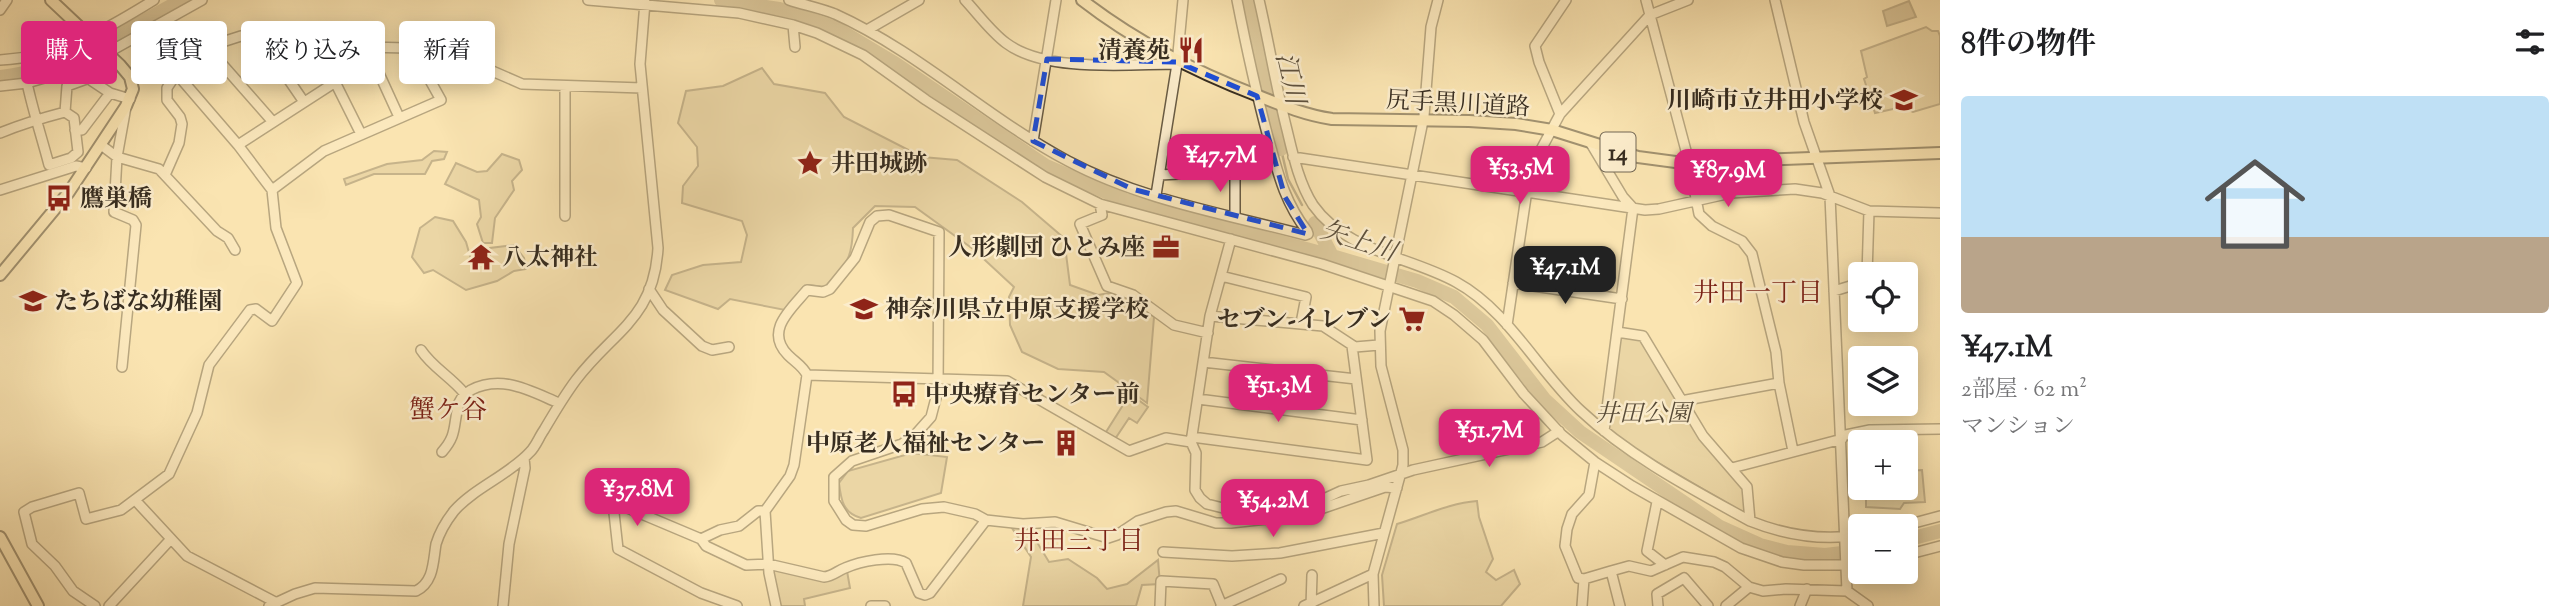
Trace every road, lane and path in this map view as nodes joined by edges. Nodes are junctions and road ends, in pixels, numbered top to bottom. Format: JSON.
{"nodes":[{"id":1,"x":7,"y":0,"type":"edge"},
{"id":2,"x":51,"y":0,"type":"edge"},
{"id":3,"x":154,"y":0,"type":"edge"},
{"id":4,"x":202,"y":0,"type":"edge"},
{"id":5,"x":589,"y":0,"type":"edge"},
{"id":6,"x":789,"y":0,"type":"edge"},
{"id":7,"x":919,"y":0,"type":"edge"},
{"id":8,"x":965,"y":0,"type":"edge"},
{"id":9,"x":1056,"y":0,"type":"edge"},
{"id":10,"x":1082,"y":0,"type":"edge"},
{"id":11,"x":1091,"y":0,"type":"edge"},
{"id":12,"x":1183,"y":0,"type":"edge"},
{"id":13,"x":1237,"y":0,"type":"edge"},
{"id":14,"x":1259,"y":0,"type":"edge"},
{"id":15,"x":1438,"y":0,"type":"edge"},
{"id":16,"x":1566,"y":0,"type":"edge"},
{"id":17,"x":1646,"y":0,"type":"edge"},
{"id":18,"x":1688,"y":0,"type":"edge"},
{"id":19,"x":1776,"y":0,"type":"edge"},
{"id":20,"x":645,"y":3,"type":"edge"},
{"id":21,"x":0,"y":10,"type":"edge"},
{"id":22,"x":1650,"y":15,"type":"junction"},
{"id":23,"x":72,"y":21,"type":"edge"},
{"id":24,"x":117,"y":23,"type":"edge"},
{"id":25,"x":793,"y":24,"type":"junction"},
{"id":26,"x":867,"y":30,"type":"junction"},
{"id":27,"x":795,"y":47,"type":"dead end"},
{"id":28,"x":117,"y":48,"type":"edge"},
{"id":29,"x":21,"y":57,"type":"edge"},
{"id":30,"x":1047,"y":59,"type":"junction"},
{"id":31,"x":0,"y":60,"type":"edge"},
{"id":32,"x":1177,"y":61,"type":"junction"},
{"id":33,"x":117,"y":62,"type":"edge"},
{"id":34,"x":227,"y":70,"type":"edge"},
{"id":35,"x":495,"y":73,"type":"edge"},
{"id":36,"x":21,"y":84,"type":"edge"},
{"id":37,"x":27,"y":84,"type":"edge"},
{"id":38,"x":72,"y":84,"type":"edge"},
{"id":39,"x":97,"y":84,"type":"edge"},
{"id":40,"x":169,"y":84,"type":"edge"},
{"id":41,"x":185,"y":84,"type":"edge"},
{"id":42,"x":291,"y":84,"type":"edge"},
{"id":43,"x":332,"y":84,"type":"edge"},
{"id":44,"x":335,"y":84,"type":"edge"},
{"id":45,"x":384,"y":84,"type":"edge"},
{"id":46,"x":432,"y":84,"type":"edge"},
{"id":47,"x":0,"y":86,"type":"edge"},
{"id":48,"x":565,"y":86,"type":"junction"},
{"id":49,"x":642,"y":88,"type":"junction"},
{"id":50,"x":110,"y":93,"type":"junction"},
{"id":51,"x":1256,"y":93,"type":"junction"},
{"id":52,"x":128,"y":103,"type":"junction"},
{"id":53,"x":304,"y":103,"type":"junction"},
{"id":54,"x":1280,"y":103,"type":"junction"},
{"id":55,"x":65,"y":112,"type":"junction"},
{"id":56,"x":1560,"y":114,"type":"junction"},
{"id":57,"x":399,"y":117,"type":"junction"},
{"id":58,"x":37,"y":118,"type":"junction"},
{"id":59,"x":1423,"y":119,"type":"junction"},
{"id":60,"x":272,"y":122,"type":"junction"},
{"id":61,"x":1553,"y":127,"type":"junction"},
{"id":62,"x":75,"y":130,"type":"junction"},
{"id":63,"x":0,"y":132,"type":"edge"},
{"id":64,"x":361,"y":134,"type":"junction"},
{"id":65,"x":1033,"y":141,"type":"junction"},
{"id":66,"x":1590,"y":142,"type":"junction"},
{"id":67,"x":101,"y":145,"type":"junction"},
{"id":68,"x":238,"y":145,"type":"junction"},
{"id":69,"x":1940,"y":150,"type":"edge"},
{"id":70,"x":1272,"y":151,"type":"junction"},
{"id":71,"x":1816,"y":155,"type":"junction"},
{"id":72,"x":117,"y":157,"type":"junction"},
{"id":73,"x":1293,"y":158,"type":"junction"},
{"id":74,"x":1688,"y":160,"type":"junction"},
{"id":75,"x":86,"y":168,"type":"junction"},
{"id":76,"x":1234,"y":172,"type":"junction"},
{"id":77,"x":165,"y":175,"type":"junction"},
{"id":78,"x":1160,"y":175,"type":"junction"},
{"id":79,"x":1411,"y":176,"type":"junction"},
{"id":80,"x":0,"y":190,"type":"edge"},
{"id":81,"x":272,"y":190,"type":"junction"},
{"id":82,"x":1527,"y":192,"type":"junction"},
{"id":83,"x":1156,"y":195,"type":"junction"},
{"id":84,"x":1830,"y":197,"type":"junction"},
{"id":85,"x":1696,"y":202,"type":"junction"},
{"id":86,"x":1100,"y":204,"type":"junction"},
{"id":87,"x":1633,"y":208,"type":"junction"},
{"id":88,"x":1869,"y":211,"type":"junction"},
{"id":89,"x":1940,"y":213,"type":"edge"},
{"id":90,"x":565,"y":216,"type":"dead end"},
{"id":91,"x":1235,"y":217,"type":"junction"},
{"id":92,"x":1231,"y":239,"type":"junction"},
{"id":93,"x":236,"y":250,"type":"dead end"},
{"id":94,"x":1394,"y":258,"type":"junction"},
{"id":95,"x":1867,"y":262,"type":"edge"},
{"id":96,"x":0,"y":275,"type":"edge"},
{"id":97,"x":1221,"y":276,"type":"junction"},
{"id":98,"x":1513,"y":283,"type":"junction"},
{"id":99,"x":1389,"y":284,"type":"junction"},
{"id":100,"x":1848,"y":287,"type":"edge"},
{"id":101,"x":649,"y":289,"type":"junction"},
{"id":102,"x":1834,"y":291,"type":"junction"},
{"id":103,"x":1622,"y":299,"type":"junction"},
{"id":104,"x":1210,"y":316,"type":"junction"},
{"id":105,"x":1301,"y":323,"type":"junction"},
{"id":106,"x":1507,"y":325,"type":"junction"},
{"id":107,"x":1617,"y":332,"type":"junction"},
{"id":108,"x":1208,"y":333,"type":"junction"},
{"id":109,"x":1352,"y":345,"type":"junction"},
{"id":110,"x":1379,"y":345,"type":"junction"},
{"id":111,"x":729,"y":347,"type":"dead end"},
{"id":112,"x":421,"y":350,"type":"dead end"},
{"id":113,"x":1203,"y":362,"type":"junction"},
{"id":114,"x":121,"y":367,"type":"dead end"},
{"id":115,"x":807,"y":375,"type":"junction"},
{"id":116,"x":937,"y":379,"type":"junction"},
{"id":117,"x":1356,"y":379,"type":"junction"},
{"id":118,"x":1779,"y":383,"type":"junction"},
{"id":119,"x":464,"y":393,"type":"junction"},
{"id":120,"x":1198,"y":399,"type":"junction"},
{"id":121,"x":1681,"y":401,"type":"junction"},
{"id":122,"x":559,"y":403,"type":"junction"},
{"id":123,"x":1362,"y":420,"type":"junction"},
{"id":124,"x":1940,"y":429,"type":"edge"},
{"id":125,"x":1559,"y":431,"type":"junction"},
{"id":126,"x":1604,"y":431,"type":"junction"},
{"id":127,"x":1841,"y":437,"type":"junction"},
{"id":128,"x":1191,"y":440,"type":"junction"},
{"id":129,"x":1793,"y":451,"type":"junction"},
{"id":130,"x":442,"y":452,"type":"dead end"},
{"id":131,"x":524,"y":458,"type":"junction"},
{"id":132,"x":1595,"y":462,"type":"junction"},
{"id":133,"x":1732,"y":468,"type":"junction"},
{"id":134,"x":1400,"y":474,"type":"junction"},
{"id":135,"x":1396,"y":488,"type":"junction"},
{"id":136,"x":136,"y":501,"type":"junction"},
{"id":137,"x":1657,"y":502,"type":"junction"},
{"id":138,"x":765,"y":511,"type":"junction"},
{"id":139,"x":1940,"y":516,"type":"edge"},
{"id":140,"x":986,"y":520,"type":"junction"},
{"id":141,"x":1750,"y":521,"type":"junction"},
{"id":142,"x":1918,"y":522,"type":"edge"},
{"id":143,"x":1384,"y":533,"type":"junction"},
{"id":144,"x":1845,"y":536,"type":"junction"},
{"id":145,"x":1848,"y":536,"type":"edge"},
{"id":146,"x":0,"y":537,"type":"edge"},
{"id":147,"x":701,"y":539,"type":"junction"},
{"id":148,"x":170,"y":540,"type":"junction"},
{"id":149,"x":1940,"y":546,"type":"edge"},
{"id":150,"x":1163,"y":552,"type":"dead end"},
{"id":151,"x":1918,"y":552,"type":"edge"},
{"id":152,"x":768,"y":564,"type":"junction"},
{"id":153,"x":1665,"y":565,"type":"junction"},
{"id":154,"x":1846,"y":567,"type":"junction"},
{"id":155,"x":1611,"y":571,"type":"junction"},
{"id":156,"x":1373,"y":574,"type":"junction"},
{"id":157,"x":1312,"y":575,"type":"dead end"},
{"id":158,"x":1281,"y":579,"type":"dead end"},
{"id":159,"x":1584,"y":579,"type":"junction"},
{"id":160,"x":1749,"y":587,"type":"junction"},
{"id":161,"x":1807,"y":589,"type":"junction"},
{"id":162,"x":1847,"y":591,"type":"junction"},
{"id":163,"x":272,"y":604,"type":"edge"},
{"id":164,"x":1309,"y":605,"type":"edge"},
{"id":165,"x":38,"y":606,"type":"edge"},
{"id":166,"x":95,"y":606,"type":"edge"},
{"id":167,"x":109,"y":606,"type":"edge"},
{"id":168,"x":503,"y":606,"type":"edge"},
{"id":169,"x":737,"y":606,"type":"edge"},
{"id":170,"x":776,"y":606,"type":"edge"},
{"id":171,"x":871,"y":606,"type":"edge"},
{"id":172,"x":885,"y":606,"type":"edge"},
{"id":173,"x":1160,"y":606,"type":"edge"},
{"id":174,"x":1222,"y":606,"type":"edge"},
{"id":175,"x":1374,"y":606,"type":"edge"},
{"id":176,"x":1583,"y":606,"type":"edge"},
{"id":177,"x":1620,"y":606,"type":"edge"},
{"id":178,"x":1658,"y":606,"type":"edge"},
{"id":179,"x":1709,"y":606,"type":"edge"},
{"id":180,"x":1726,"y":606,"type":"edge"},
{"id":181,"x":1800,"y":606,"type":"edge"},
{"id":182,"x":1868,"y":606,"type":"edge"}],
"edges":[{"from":1,"to":21,"type":"street"},
{"from":2,"to":23,"type":"main road"},
{"from":3,"to":24,"type":"street"},
{"from":4,"to":28,"type":"street"},
{"from":5,"to":20,"type":"street"},
{"from":6,"to":26,"type":"street"},
{"from":7,"to":26,"type":"street"},
{"from":8,"to":30,"type":"street"},
{"from":9,"to":30,"type":"street"},
{"from":10,"to":32,"type":"main road","name":"尻手黒川道路","number":"14"},
{"from":11,"to":32,"type":"main road","name":"尻手黒川道路","number":"14"},
{"from":12,"to":32,"type":"street"},
{"from":13,"to":51,"type":"street"},
{"from":14,"to":54,"type":"street"},
{"from":15,"to":59,"type":"street"},
{"from":16,"to":56,"type":"street"},
{"from":17,"to":22,"type":"street"},
{"from":18,"to":22,"type":"street"},
{"from":19,"to":71,"type":"street"},
{"from":20,"to":25,"type":"street"},
{"from":20,"to":49,"type":"street"},
{"from":22,"to":56,"type":"street"},
{"from":22,"to":74,"type":"street"},
{"from":25,"to":27,"type":"street"},
{"from":25,"to":86,"type":"street"},
{"from":26,"to":65,"type":"street"},
{"from":29,"to":31,"type":"street"},
{"from":30,"to":32,"type":"street"},
{"from":30,"to":65,"type":"street"},
{"from":32,"to":51,"type":"main road","name":"尻手黒川道路","number":"14"},
{"from":32,"to":78,"type":"street"},
{"from":33,"to":52,"type":"main road"},
{"from":34,"to":60,"type":"street"},
{"from":35,"to":48,"type":"street"},
{"from":36,"to":47,"type":"street"},
{"from":37,"to":58,"type":"street"},
{"from":38,"to":55,"type":"street"},
{"from":39,"to":50,"type":"street"},
{"from":40,"to":77,"type":"street"},
{"from":41,"to":68,"type":"street"},
{"from":42,"to":53,"type":"street"},
{"from":43,"to":53,"type":"street"},
{"from":44,"to":64,"type":"street"},
{"from":45,"to":57,"type":"street"},
{"from":46,"to":57,"type":"street"},
{"from":48,"to":49,"type":"street"},
{"from":48,"to":90,"type":"street"},
{"from":49,"to":101,"type":"street"},
{"from":50,"to":52,"type":"street"},
{"from":50,"to":62,"type":"street"},
{"from":51,"to":54,"type":"main road","name":"尻手黒川道路","number":"14"},
{"from":51,"to":70,"type":"street"},
{"from":52,"to":67,"type":"main road"},
{"from":52,"to":72,"type":"street"},
{"from":53,"to":60,"type":"street"},
{"from":54,"to":59,"type":"main road","name":"尻手黒川道路","number":"14"},
{"from":54,"to":73,"type":"street"},
{"from":55,"to":58,"type":"street"},
{"from":55,"to":62,"type":"street"},
{"from":56,"to":61,"type":"street"},
{"from":57,"to":64,"type":"street"},
{"from":58,"to":62,"type":"street"},
{"from":58,"to":63,"type":"street"},
{"from":59,"to":61,"type":"main road","name":"尻手黒川道路","number":"14"},
{"from":59,"to":79,"type":"street"},
{"from":60,"to":68,"type":"street"},
{"from":61,"to":66,"type":"main road","name":"尻手黒川道路","number":"14"},
{"from":61,"to":74,"type":"main road","name":"尻手黒川道路","number":"14"},
{"from":61,"to":82,"type":"street"},
{"from":64,"to":81,"type":"street"},
{"from":65,"to":83,"type":"street"},
{"from":66,"to":74,"type":"main road","name":"尻手黒川道路","number":"14"},
{"from":66,"to":87,"type":"street"},
{"from":67,"to":72,"type":"street"},
{"from":67,"to":75,"type":"main road"},
{"from":68,"to":81,"type":"street"},
{"from":69,"to":71,"type":"main road","name":"尻手黒川道路","number":"14"},
{"from":70,"to":76,"type":"street"},
{"from":70,"to":91,"type":"street"},
{"from":71,"to":74,"type":"main road","name":"尻手黒川道路","number":"14"},
{"from":71,"to":84,"type":"street"},
{"from":72,"to":77,"type":"street"},
{"from":72,"to":114,"type":"street"},
{"from":73,"to":79,"type":"street"},
{"from":73,"to":94,"type":"street"},
{"from":74,"to":85,"type":"street"},
{"from":75,"to":80,"type":"street"},
{"from":75,"to":96,"type":"main road"},
{"from":76,"to":78,"type":"street"},
{"from":76,"to":91,"type":"street"},
{"from":77,"to":93,"type":"street"},
{"from":78,"to":83,"type":"street"},
{"from":79,"to":82,"type":"street"},
{"from":79,"to":94,"type":"street"},
{"from":81,"to":136,"type":"street"},
{"from":82,"to":87,"type":"street"},
{"from":82,"to":98,"type":"street"},
{"from":83,"to":91,"type":"street"},
{"from":84,"to":85,"type":"street"},
{"from":84,"to":88,"type":"street"},
{"from":84,"to":102,"type":"street"},
{"from":85,"to":87,"type":"street"},
{"from":85,"to":118,"type":"street"},
{"from":86,"to":92,"type":"street"},
{"from":86,"to":108,"type":"street"},
{"from":87,"to":103,"type":"street"},
{"from":88,"to":89,"type":"street"},
{"from":88,"to":95,"type":"street"},
{"from":92,"to":97,"type":"street"},
{"from":92,"to":99,"type":"street"},
{"from":94,"to":99,"type":"street"},
{"from":94,"to":106,"type":"street"},
{"from":97,"to":104,"type":"street"},
{"from":97,"to":105,"type":"street"},
{"from":98,"to":103,"type":"street"},
{"from":98,"to":106,"type":"street"},
{"from":99,"to":110,"type":"street"},
{"from":99,"to":125,"type":"street"},
{"from":100,"to":102,"type":"street"},
{"from":101,"to":111,"type":"street"},
{"from":101,"to":122,"type":"street"},
{"from":102,"to":127,"type":"street"},
{"from":103,"to":107,"type":"street"},
{"from":104,"to":105,"type":"street"},
{"from":104,"to":108,"type":"street"},
{"from":105,"to":109,"type":"street"},
{"from":106,"to":126,"type":"street"},
{"from":107,"to":121,"type":"street"},
{"from":107,"to":126,"type":"street"},
{"from":108,"to":113,"type":"street"},
{"from":109,"to":110,"type":"street"},
{"from":109,"to":117,"type":"street"},
{"from":110,"to":134,"type":"street"},
{"from":112,"to":119,"type":"street"},
{"from":113,"to":117,"type":"street"},
{"from":113,"to":120,"type":"street"},
{"from":115,"to":116,"type":"street"},
{"from":115,"to":116,"type":"street"},
{"from":115,"to":138,"type":"street"},
{"from":116,"to":128,"type":"street"},
{"from":116,"to":140,"type":"street"},
{"from":117,"to":123,"type":"street"},
{"from":118,"to":121,"type":"street"},
{"from":118,"to":129,"type":"street"},
{"from":119,"to":122,"type":"street"},
{"from":119,"to":130,"type":"street"},
{"from":120,"to":123,"type":"street"},
{"from":120,"to":128,"type":"street"},
{"from":121,"to":133,"type":"street"},
{"from":122,"to":131,"type":"street"},
{"from":123,"to":128,"type":"street"},
{"from":124,"to":127,"type":"street"},
{"from":125,"to":132,"type":"street"},
{"from":125,"to":134,"type":"street"},
{"from":126,"to":141,"type":"street"},
{"from":127,"to":129,"type":"street"},
{"from":127,"to":144,"type":"street"},
{"from":128,"to":134,"type":"street"},
{"from":129,"to":133,"type":"street"},
{"from":131,"to":163,"type":"street"},
{"from":131,"to":168,"type":"street"},
{"from":132,"to":137,"type":"street"},
{"from":132,"to":159,"type":"street"},
{"from":133,"to":141,"type":"street"},
{"from":134,"to":135,"type":"street"},
{"from":135,"to":140,"type":"street"},
{"from":135,"to":143,"type":"street"},
{"from":136,"to":148,"type":"street"},
{"from":136,"to":166,"type":"street"},
{"from":137,"to":153,"type":"street"},
{"from":137,"to":154,"type":"street"},
{"from":138,"to":147,"type":"street"},
{"from":138,"to":152,"type":"street"},
{"from":139,"to":142,"type":"street"},
{"from":140,"to":152,"type":"street"},
{"from":141,"to":144,"type":"street"},
{"from":143,"to":150,"type":"street"},
{"from":143,"to":156,"type":"street"},
{"from":144,"to":145,"type":"street"},
{"from":144,"to":154,"type":"street"},
{"from":146,"to":165,"type":"main road"},
{"from":147,"to":152,"type":"street"},
{"from":147,"to":169,"type":"street"},
{"from":148,"to":163,"type":"street"},
{"from":148,"to":167,"type":"street"},
{"from":149,"to":151,"type":"street"},
{"from":152,"to":170,"type":"street"},
{"from":153,"to":155,"type":"street"},
{"from":153,"to":160,"type":"street"},
{"from":154,"to":162,"type":"street"},
{"from":155,"to":159,"type":"street"},
{"from":155,"to":177,"type":"street"},
{"from":156,"to":164,"type":"street"},
{"from":156,"to":175,"type":"street"},
{"from":157,"to":164,"type":"street"},
{"from":158,"to":174,"type":"street"},
{"from":159,"to":176,"type":"street"},
{"from":160,"to":161,"type":"street"},
{"from":160,"to":180,"type":"street"},
{"from":161,"to":162,"type":"street"},
{"from":161,"to":181,"type":"street"},
{"from":162,"to":182,"type":"street"},
{"from":171,"to":172,"type":"street"},
{"from":173,"to":174,"type":"street"},
{"from":178,"to":179,"type":"street"}]}
